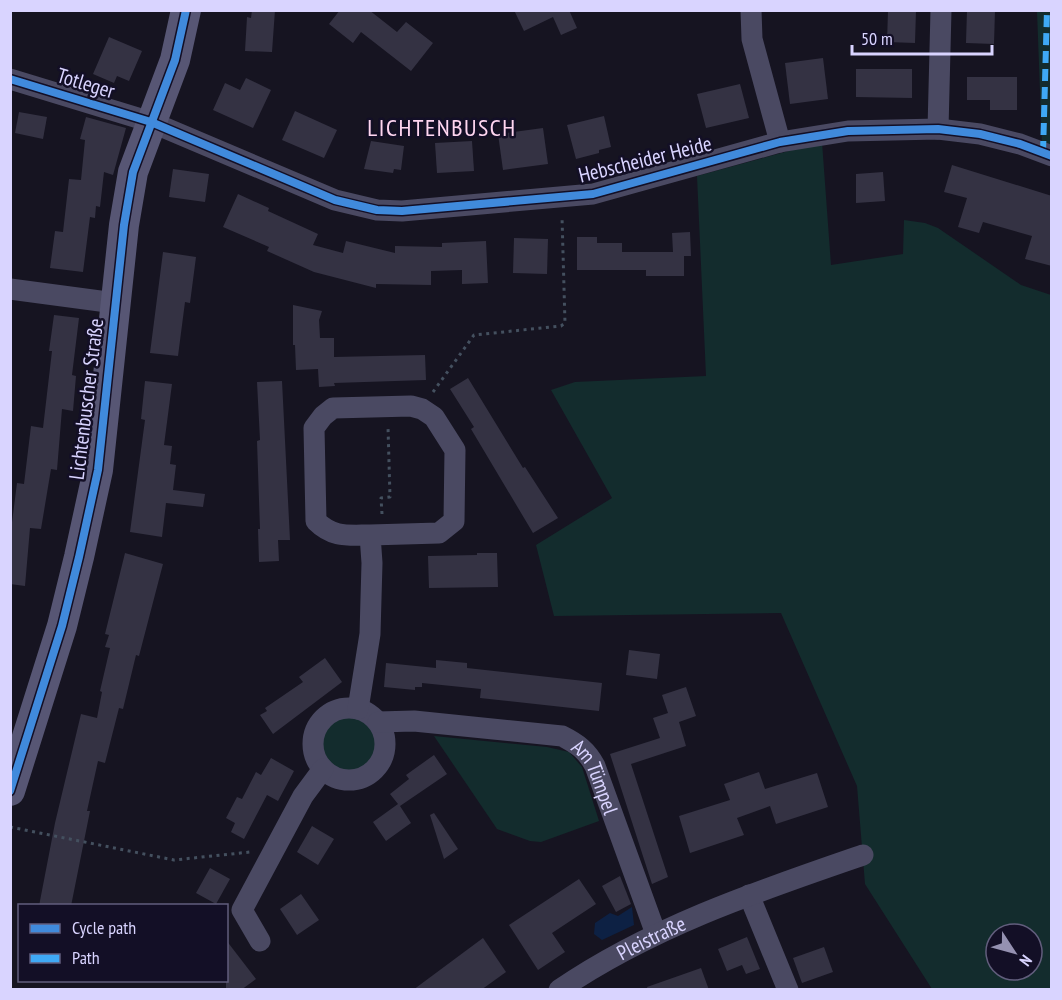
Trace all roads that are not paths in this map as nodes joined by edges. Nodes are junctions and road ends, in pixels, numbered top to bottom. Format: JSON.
{"nodes":[{"id":1,"x":186,"y":10,"type":"edge"},
{"id":2,"x":751,"y":10,"type":"edge"},
{"id":3,"x":941,"y":10,"type":"edge"},
{"id":4,"x":10,"y":79,"type":"edge"},
{"id":5,"x":151,"y":122,"type":"junction"},
{"id":6,"x":938,"y":129,"type":"junction"},
{"id":7,"x":780,"y":142,"type":"junction"},
{"id":8,"x":1052,"y":156,"type":"edge"},
{"id":9,"x":10,"y":289,"type":"edge"},
{"id":10,"x":115,"y":303,"type":"junction"},
{"id":11,"x":376,"y":534,"type":"junction"},
{"id":12,"x":358,"y":709,"type":"junction"},
{"id":13,"x":378,"y":722,"type":"junction"},
{"id":14,"x":322,"y":769,"type":"junction"},
{"id":15,"x":10,"y":791,"type":"edge"},
{"id":16,"x":863,"y":855,"type":"dead end"},
{"id":17,"x":749,"y":895,"type":"junction"},
{"id":18,"x":656,"y":934,"type":"junction"},
{"id":19,"x":260,"y":941,"type":"dead end"},
{"id":20,"x":559,"y":990,"type":"edge"},
{"id":21,"x":788,"y":990,"type":"edge"}],
"edges":[{"from":1,"to":5,"type":"street","name":"Lichtenbuscher Straße"},
{"from":2,"to":7,"type":"street"},
{"from":3,"to":6,"type":"street"},
{"from":4,"to":5,"type":"street","name":"Totleger"},
{"from":5,"to":7,"type":"street","name":"Hebscheider Heide"},
{"from":5,"to":10,"type":"street","name":"Lichtenbuscher Straße"},
{"from":6,"to":7,"type":"street","name":"Hebscheider Heide"},
{"from":6,"to":8,"type":"street","name":"Hebscheider Heide"},
{"from":9,"to":10,"type":"street","name":"Lichtenbuscher Straße"},
{"from":10,"to":15,"type":"street","name":"Lichtenbuscher Straße"},
{"from":11,"to":11,"type":"street"},
{"from":11,"to":12,"type":"street"},
{"from":12,"to":13,"type":"street"},
{"from":12,"to":14,"type":"street"},
{"from":13,"to":14,"type":"street"},
{"from":13,"to":18,"type":"street","name":"Am Tümpel"},
{"from":14,"to":19,"type":"street"},
{"from":16,"to":17,"type":"street","name":"Pleistraße"},
{"from":17,"to":18,"type":"street","name":"Pleistraße"},
{"from":17,"to":21,"type":"street"},
{"from":18,"to":20,"type":"street","name":"Pleistraße"}]}
